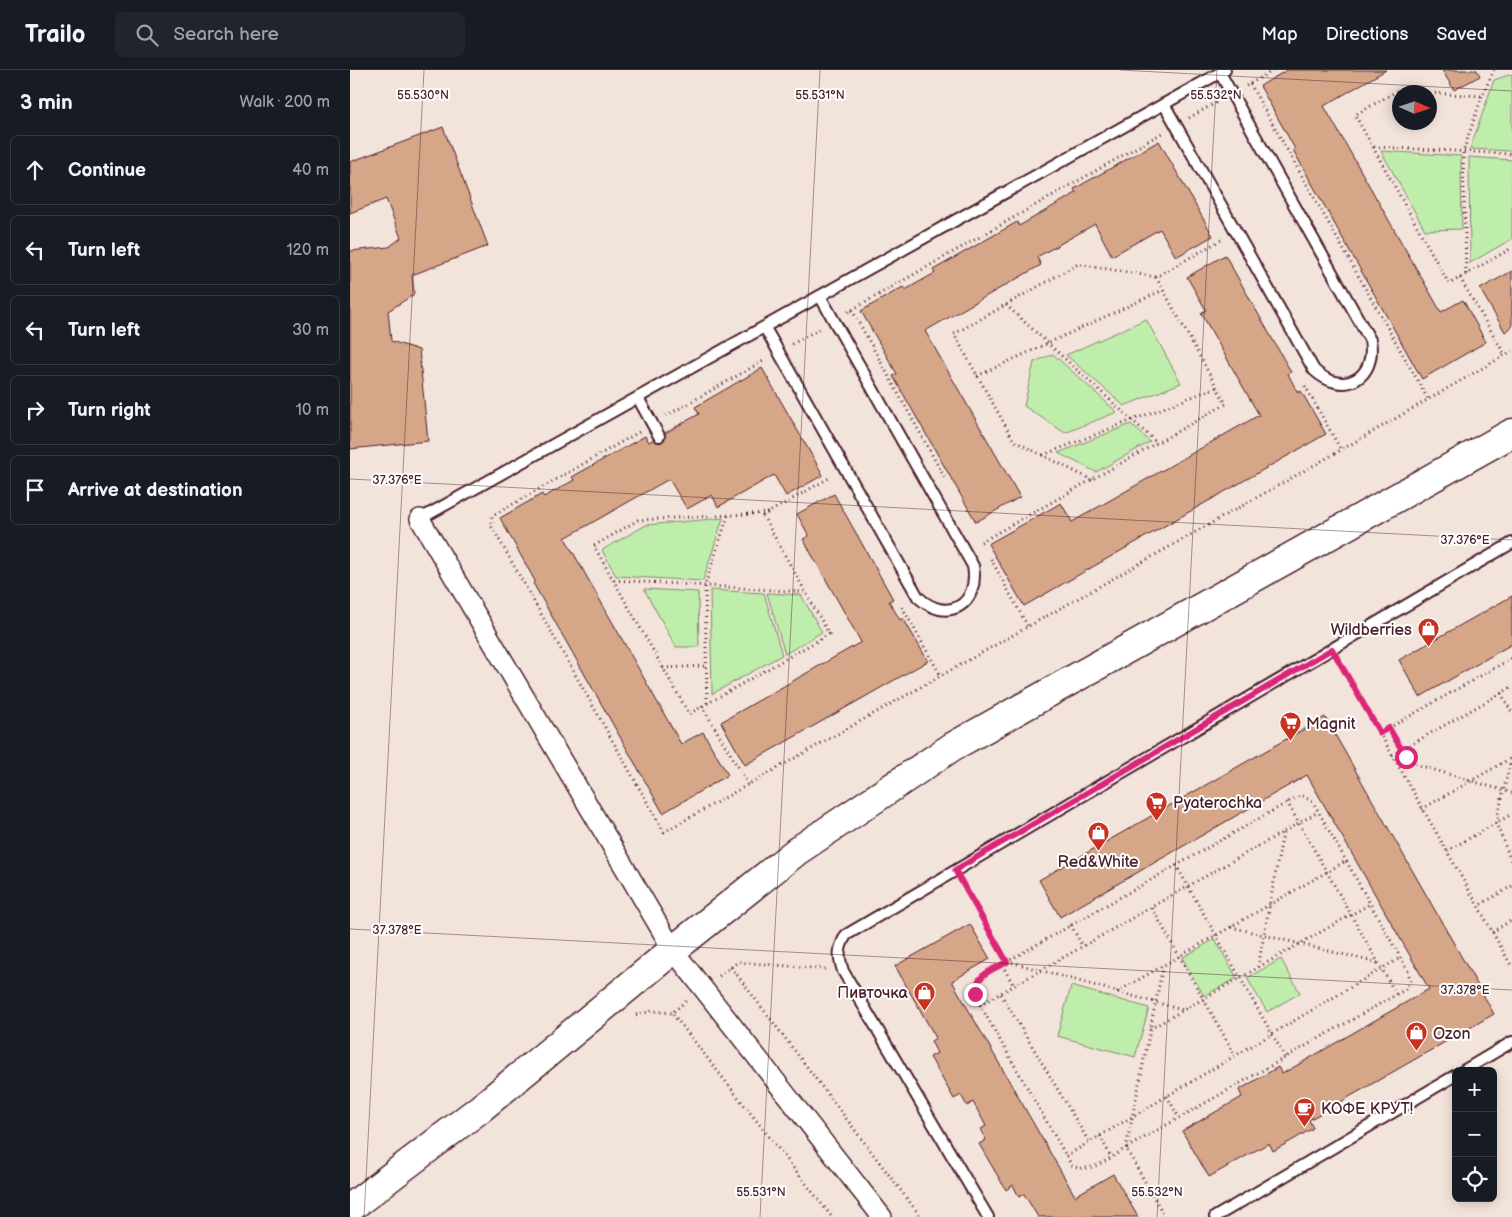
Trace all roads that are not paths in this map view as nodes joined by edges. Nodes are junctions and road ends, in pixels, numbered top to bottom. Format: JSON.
{"nodes":[{"id":1,"x":1222,"y":72,"type":"edge"},
{"id":2,"x":1164,"y":104,"type":"junction"},
{"id":3,"x":820,"y":296,"type":"junction"},
{"id":4,"x":765,"y":328,"type":"junction"},
{"id":5,"x":638,"y":398,"type":"junction"},
{"id":6,"x":1512,"y":434,"type":"edge"},
{"id":7,"x":659,"y":436,"type":"dead end"},
{"id":8,"x":420,"y":519,"type":"joint"},
{"id":9,"x":1512,"y":543,"type":"edge"},
{"id":10,"x":673,"y":950,"type":"junction"},
{"id":11,"x":1512,"y":1042,"type":"edge"},
{"id":12,"x":1470,"y":1067,"type":"edge"},
{"id":13,"x":1452,"y":1077,"type":"edge"},
{"id":14,"x":350,"y":1208,"type":"edge"},
{"id":15,"x":882,"y":1217,"type":"edge"},
{"id":16,"x":988,"y":1217,"type":"edge"},
{"id":17,"x":1215,"y":1217,"type":"edge"}],
"edges":[{"from":1,"to":2,"type":"lane"},
{"from":1,"to":2,"type":"lane"},
{"from":2,"to":3,"type":"lane"},
{"from":3,"to":4,"type":"lane"},
{"from":3,"to":4,"type":"lane"},
{"from":4,"to":5,"type":"lane"},
{"from":5,"to":7,"type":"lane"},
{"from":5,"to":8,"type":"lane"},
{"from":6,"to":10,"type":"street"},
{"from":8,"to":10,"type":"street"},
{"from":9,"to":16,"type":"lane"},
{"from":10,"to":14,"type":"street"},
{"from":10,"to":15,"type":"street"},
{"from":11,"to":12,"type":"lane"},
{"from":13,"to":17,"type":"lane"}]}
